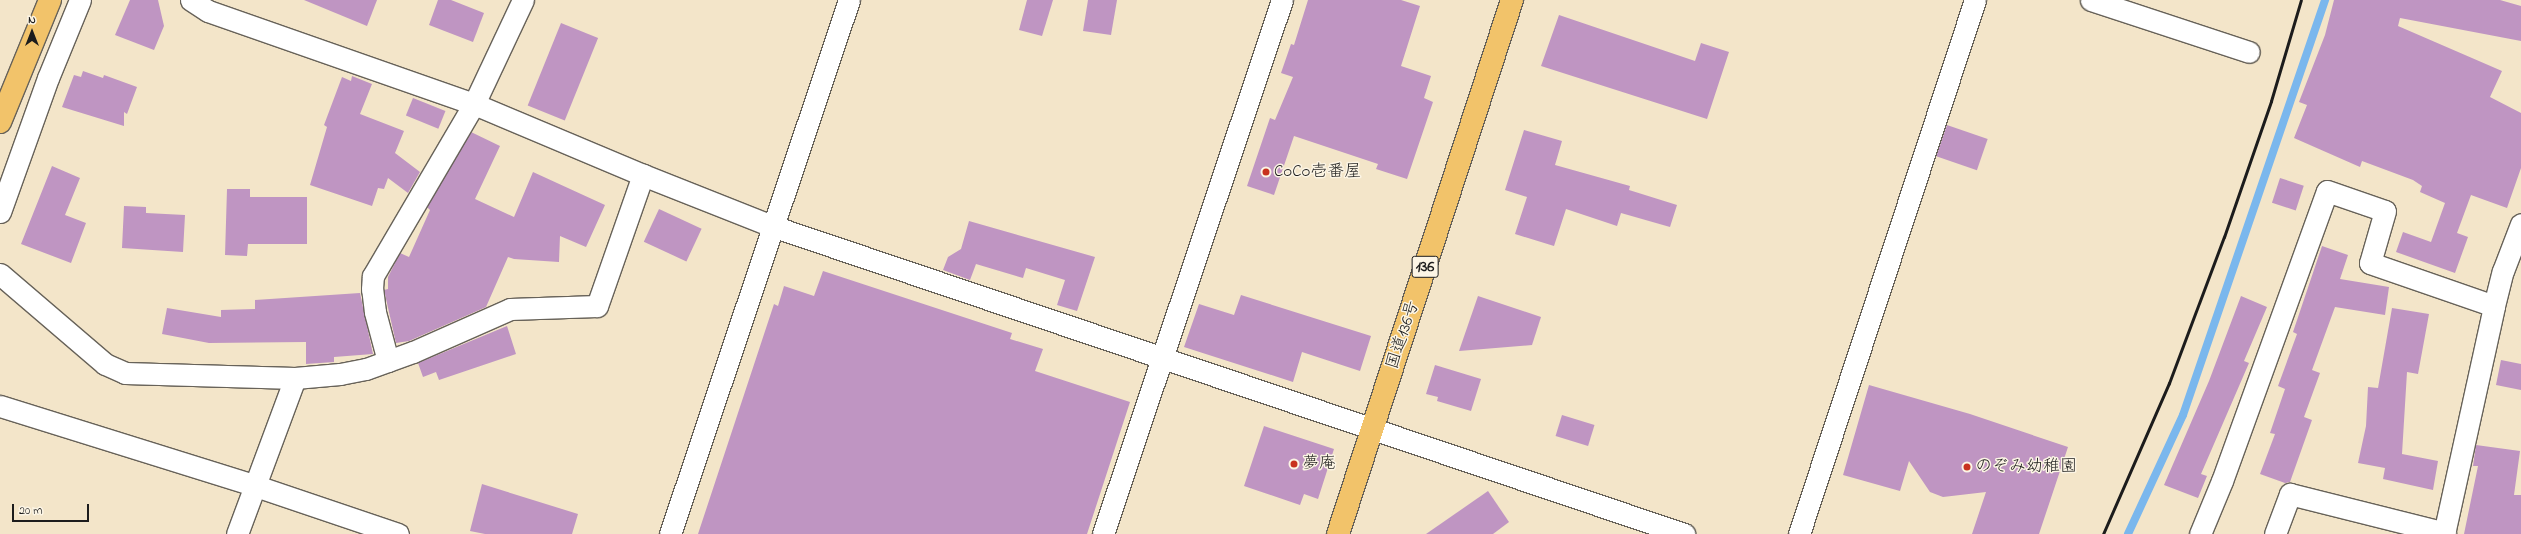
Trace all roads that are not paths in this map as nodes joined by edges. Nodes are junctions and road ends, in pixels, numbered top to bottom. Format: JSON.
{"nodes":[{"id":1,"x":50,"y":0,"type":"edge"},
{"id":2,"x":80,"y":0,"type":"edge"},
{"id":3,"x":191,"y":0,"type":"edge"},
{"id":4,"x":523,"y":0,"type":"edge"},
{"id":5,"x":848,"y":0,"type":"edge"},
{"id":6,"x":1282,"y":0,"type":"edge"},
{"id":7,"x":1512,"y":0,"type":"edge"},
{"id":8,"x":1975,"y":0,"type":"edge"},
{"id":9,"x":2091,"y":0,"type":"edge"},
{"id":10,"x":2249,"y":52,"type":"dead end"},
{"id":11,"x":474,"y":104,"type":"junction"},
{"id":12,"x":0,"y":122,"type":"edge"},
{"id":13,"x":643,"y":175,"type":"junction"},
{"id":14,"x":0,"y":212,"type":"edge"},
{"id":15,"x":2521,"y":224,"type":"edge"},
{"id":16,"x":772,"y":226,"type":"junction"},
{"id":17,"x":0,"y":274,"type":"edge"},
{"id":18,"x":2494,"y":306,"type":"junction"},
{"id":19,"x":1162,"y":358,"type":"junction"},
{"id":20,"x":388,"y":361,"type":"junction"},
{"id":21,"x":295,"y":378,"type":"junction"},
{"id":22,"x":0,"y":406,"type":"edge"},
{"id":23,"x":1372,"y":430,"type":"junction"},
{"id":24,"x":253,"y":485,"type":"junction"},
{"id":25,"x":2445,"y":533,"type":"edge"},
{"id":26,"x":237,"y":534,"type":"edge"},
{"id":27,"x":398,"y":534,"type":"edge"},
{"id":28,"x":670,"y":534,"type":"edge"},
{"id":29,"x":1103,"y":534,"type":"edge"},
{"id":30,"x":1338,"y":534,"type":"edge"},
{"id":31,"x":1684,"y":534,"type":"edge"},
{"id":32,"x":1798,"y":534,"type":"edge"},
{"id":33,"x":2200,"y":534,"type":"edge"},
{"id":34,"x":2275,"y":534,"type":"edge"}],
"edges":[{"from":1,"to":12,"type":"highway"},
{"from":2,"to":14,"type":"street"},
{"from":3,"to":11,"type":"street"},
{"from":4,"to":11,"type":"street"},
{"from":5,"to":16,"type":"street"},
{"from":6,"to":19,"type":"street"},
{"from":7,"to":23,"type":"highway","name":"国道136号","number":"136"},
{"from":8,"to":32,"type":"street"},
{"from":9,"to":10,"type":"street"},
{"from":11,"to":13,"type":"street"},
{"from":11,"to":20,"type":"street"},
{"from":13,"to":16,"type":"street"},
{"from":13,"to":20,"type":"street"},
{"from":15,"to":18,"type":"street"},
{"from":16,"to":19,"type":"street"},
{"from":16,"to":28,"type":"street"},
{"from":17,"to":21,"type":"street"},
{"from":18,"to":25,"type":"street"},
{"from":18,"to":33,"type":"street"},
{"from":19,"to":23,"type":"street"},
{"from":19,"to":29,"type":"street"},
{"from":20,"to":21,"type":"street"},
{"from":21,"to":24,"type":"street"},
{"from":22,"to":24,"type":"street"},
{"from":23,"to":30,"type":"highway","name":"国道136号","number":"136"},
{"from":23,"to":31,"type":"street"},
{"from":24,"to":26,"type":"street"},
{"from":24,"to":27,"type":"street"},
{"from":25,"to":34,"type":"street"}]}
